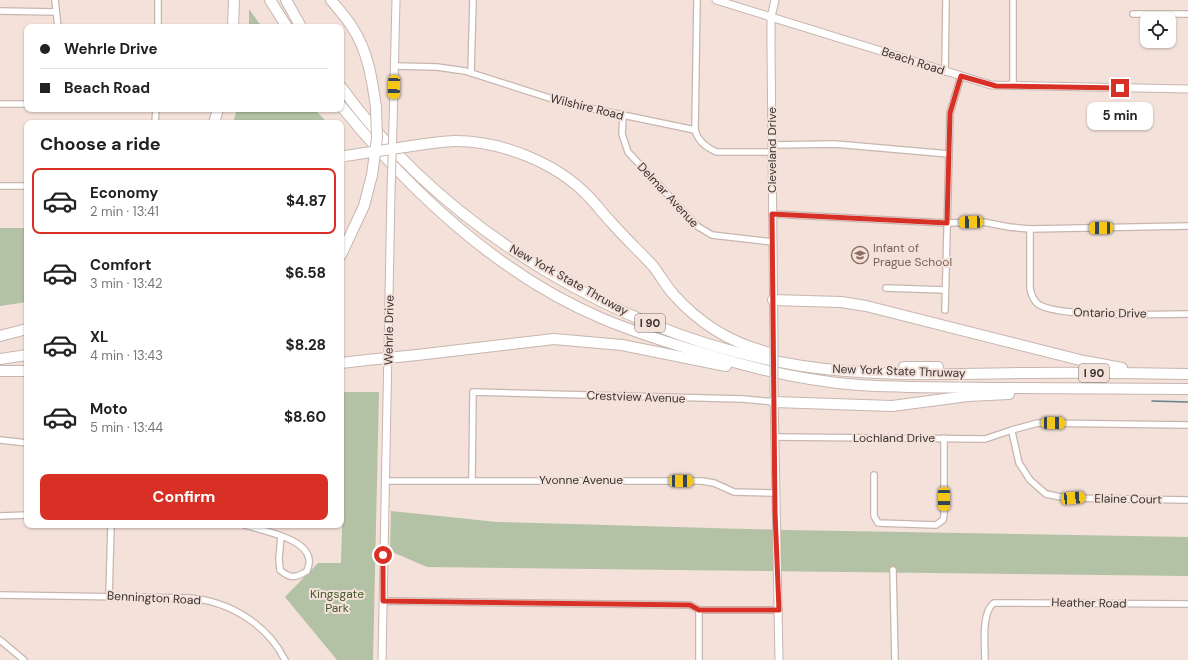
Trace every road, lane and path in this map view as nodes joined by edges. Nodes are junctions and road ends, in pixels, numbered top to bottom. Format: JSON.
{"nodes":[{"id":1,"x":55,"y":0,"type":"edge"},
{"id":2,"x":158,"y":0,"type":"edge"},
{"id":3,"x":234,"y":0,"type":"edge"},
{"id":4,"x":270,"y":0,"type":"edge"},
{"id":5,"x":286,"y":0,"type":"edge"},
{"id":6,"x":331,"y":0,"type":"edge"},
{"id":7,"x":396,"y":0,"type":"edge"},
{"id":8,"x":473,"y":0,"type":"edge"},
{"id":9,"x":697,"y":0,"type":"edge"},
{"id":10,"x":716,"y":0,"type":"edge"},
{"id":11,"x":775,"y":0,"type":"edge"},
{"id":12,"x":946,"y":0,"type":"edge"},
{"id":13,"x":1013,"y":0,"type":"edge"},
{"id":14,"x":0,"y":11,"type":"edge"},
{"id":15,"x":56,"y":12,"type":"junction"},
{"id":16,"x":1133,"y":14,"type":"dead end"},
{"id":17,"x":1188,"y":14,"type":"edge"},
{"id":18,"x":771,"y":17,"type":"junction"},
{"id":19,"x":58,"y":24,"type":"edge"},
{"id":20,"x":158,"y":24,"type":"edge"},
{"id":21,"x":233,"y":24,"type":"edge"},
{"id":22,"x":285,"y":24,"type":"edge"},
{"id":23,"x":299,"y":24,"type":"edge"},
{"id":24,"x":395,"y":66,"type":"junction"},
{"id":25,"x":945,"y":72,"type":"junction"},
{"id":26,"x":471,"y":73,"type":"junction"},
{"id":27,"x":961,"y":76,"type":"junction"},
{"id":28,"x":1013,"y":86,"type":"junction"},
{"id":29,"x":1188,"y":89,"type":"edge"},
{"id":30,"x":344,"y":91,"type":"edge"},
{"id":31,"x":0,"y":104,"type":"edge"},
{"id":32,"x":24,"y":104,"type":"edge"},
{"id":33,"x":344,"y":110,"type":"edge"},
{"id":34,"x":623,"y":116,"type":"junction"},
{"id":35,"x":695,"y":130,"type":"junction"},
{"id":36,"x":772,"y":148,"type":"junction"},
{"id":37,"x":948,"y":154,"type":"junction"},
{"id":38,"x":344,"y":156,"type":"edge"},
{"id":39,"x":0,"y":186,"type":"edge"},
{"id":40,"x":24,"y":186,"type":"edge"},
{"id":41,"x":772,"y":214,"type":"junction"},
{"id":42,"x":947,"y":223,"type":"junction"},
{"id":43,"x":1188,"y":226,"type":"edge"},
{"id":44,"x":1030,"y":229,"type":"junction"},
{"id":45,"x":772,"y":242,"type":"junction"},
{"id":46,"x":344,"y":249,"type":"edge"},
{"id":47,"x":886,"y":288,"type":"dead end"},
{"id":48,"x":945,"y":290,"type":"junction"},
{"id":49,"x":773,"y":300,"type":"junction"},
{"id":50,"x":945,"y":310,"type":"dead end"},
{"id":51,"x":1188,"y":314,"type":"edge"},
{"id":52,"x":24,"y":330,"type":"edge"},
{"id":53,"x":0,"y":336,"type":"edge"},
{"id":54,"x":24,"y":355,"type":"edge"},
{"id":55,"x":0,"y":359,"type":"edge"},
{"id":56,"x":24,"y":361,"type":"edge"},
{"id":57,"x":344,"y":363,"type":"edge"},
{"id":58,"x":0,"y":371,"type":"edge"},
{"id":59,"x":24,"y":371,"type":"edge"},
{"id":60,"x":768,"y":371,"type":"junction"},
{"id":61,"x":1038,"y":372,"type":"junction"},
{"id":62,"x":1149,"y":373,"type":"junction"},
{"id":63,"x":1188,"y":374,"type":"edge"},
{"id":64,"x":1135,"y":389,"type":"junction"},
{"id":65,"x":1188,"y":389,"type":"edge"},
{"id":66,"x":774,"y":402,"type":"junction"},
{"id":67,"x":1188,"y":425,"type":"edge"},
{"id":68,"x":1012,"y":431,"type":"junction"},
{"id":69,"x":774,"y":437,"type":"junction"},
{"id":70,"x":944,"y":438,"type":"junction"},
{"id":71,"x":0,"y":440,"type":"edge"},
{"id":72,"x":24,"y":443,"type":"edge"},
{"id":73,"x":874,"y":475,"type":"dead end"},
{"id":74,"x":472,"y":480,"type":"junction"},
{"id":75,"x":385,"y":481,"type":"junction"},
{"id":76,"x":775,"y":493,"type":"junction"},
{"id":77,"x":1188,"y":500,"type":"edge"},
{"id":78,"x":0,"y":516,"type":"edge"},
{"id":79,"x":24,"y":516,"type":"edge"},
{"id":80,"x":111,"y":528,"type":"edge"},
{"id":81,"x":254,"y":528,"type":"edge"},
{"id":82,"x":281,"y":537,"type":"junction"},
{"id":83,"x":893,"y":570,"type":"dead end"},
{"id":84,"x":0,"y":595,"type":"edge"},
{"id":85,"x":109,"y":597,"type":"junction"},
{"id":86,"x":383,"y":601,"type":"junction"},
{"id":87,"x":1188,"y":604,"type":"edge"},
{"id":88,"x":699,"y":610,"type":"junction"},
{"id":89,"x":779,"y":610,"type":"junction"},
{"id":90,"x":0,"y":640,"type":"edge"},
{"id":91,"x":24,"y":660,"type":"edge"},
{"id":92,"x":285,"y":660,"type":"edge"},
{"id":93,"x":382,"y":660,"type":"edge"},
{"id":94,"x":699,"y":660,"type":"edge"},
{"id":95,"x":779,"y":660,"type":"edge"},
{"id":96,"x":895,"y":660,"type":"edge"},
{"id":97,"x":985,"y":660,"type":"edge"}],
"edges":[{"from":1,"to":15,"type":"street"},
{"from":2,"to":20,"type":"street"},
{"from":3,"to":21,"type":"highway"},
{"from":4,"to":22,"type":"highway"},
{"from":5,"to":23,"type":"highway"},
{"from":6,"to":46,"type":"highway","bridge":true},
{"from":7,"to":24,"type":"street","name":"Wehrle Drive"},
{"from":8,"to":26,"type":"street"},
{"from":9,"to":35,"type":"street"},
{"from":10,"to":18,"type":"street","name":"Beach Road"},
{"from":11,"to":18,"type":"street","name":"Cleveland Drive"},
{"from":12,"to":25,"type":"street"},
{"from":13,"to":28,"type":"street"},
{"from":14,"to":15,"type":"street"},
{"from":15,"to":19,"type":"street"},
{"from":16,"to":17,"type":"street"},
{"from":18,"to":25,"type":"street","name":"Beach Road"},
{"from":18,"to":36,"type":"street","name":"Cleveland Drive"},
{"from":24,"to":26,"type":"street","name":"Wilshire Road"},
{"from":24,"to":75,"type":"street","name":"Wehrle Drive","bridge":true},
{"from":25,"to":27,"type":"street","name":"Beach Road"},
{"from":26,"to":34,"type":"street","name":"Wilshire Road"},
{"from":27,"to":28,"type":"street","name":"Beach Road"},
{"from":27,"to":37,"type":"street"},
{"from":28,"to":29,"type":"street","name":"Beach Road"},
{"from":30,"to":61,"type":"highway","name":"New York State Thruway","number":"I 90"},
{"from":31,"to":32,"type":"street"},
{"from":33,"to":60,"type":"highway","name":"New York State Thruway","number":"I 90"},
{"from":34,"to":35,"type":"street","name":"Wilshire Road"},
{"from":34,"to":45,"type":"street","name":"Delmar Avenue"},
{"from":35,"to":36,"type":"street"},
{"from":36,"to":37,"type":"street"},
{"from":36,"to":41,"type":"street","name":"Cleveland Drive"},
{"from":37,"to":42,"type":"street"},
{"from":38,"to":61,"type":"highway","bridge":true},
{"from":39,"to":40,"type":"street"},
{"from":41,"to":42,"type":"street"},
{"from":41,"to":45,"type":"street","name":"Cleveland Drive"},
{"from":42,"to":44,"type":"street"},
{"from":42,"to":48,"type":"street"},
{"from":43,"to":44,"type":"street"},
{"from":44,"to":51,"type":"street","name":"Ontario Drive"},
{"from":45,"to":49,"type":"street","name":"Cleveland Drive"},
{"from":47,"to":48,"type":"street"},
{"from":48,"to":50,"type":"street"},
{"from":49,"to":62,"type":"highway"},
{"from":49,"to":66,"type":"street","name":"Cleveland Drive","bridge":true},
{"from":52,"to":53,"type":"highway"},
{"from":54,"to":55,"type":"highway"},
{"from":55,"to":56,"type":"highway"},
{"from":57,"to":60,"type":"highway","bridge":true},
{"from":58,"to":59,"type":"highway"},
{"from":60,"to":64,"type":"highway","name":"New York State Thruway","number":"I 90"},
{"from":61,"to":62,"type":"highway","name":"New York State Thruway","number":"I 90"},
{"from":62,"to":63,"type":"highway","name":"New York State Thruway","number":"I 90"},
{"from":64,"to":65,"type":"highway","name":"New York State Thruway","number":"I 90"},
{"from":64,"to":66,"type":"highway"},
{"from":66,"to":69,"type":"street","name":"Cleveland Drive"},
{"from":66,"to":74,"type":"street","name":"Crestview Avenue"},
{"from":67,"to":68,"type":"street","name":"Lochland Drive"},
{"from":68,"to":70,"type":"street","name":"Lochland Drive"},
{"from":68,"to":77,"type":"street","name":"Elaine Court"},
{"from":69,"to":70,"type":"street","name":"Lochland Drive"},
{"from":69,"to":76,"type":"street","name":"Cleveland Drive"},
{"from":70,"to":73,"type":"street"},
{"from":71,"to":72,"type":"street"},
{"from":74,"to":75,"type":"street","name":"Yvonne Avenue"},
{"from":74,"to":76,"type":"street","name":"Yvonne Avenue"},
{"from":75,"to":86,"type":"street","name":"Wehrle Drive"},
{"from":76,"to":89,"type":"street","name":"Cleveland Drive"},
{"from":78,"to":79,"type":"street"},
{"from":80,"to":85,"type":"street"},
{"from":81,"to":82,"type":"street"},
{"from":82,"to":82,"type":"street"},
{"from":83,"to":96,"type":"street"},
{"from":84,"to":85,"type":"street","name":"Bennington Road"},
{"from":85,"to":92,"type":"street","name":"Bennington Road"},
{"from":86,"to":88,"type":"street"},
{"from":86,"to":93,"type":"street","name":"Wehrle Drive"},
{"from":87,"to":97,"type":"street","name":"Heather Road"},
{"from":88,"to":89,"type":"street"},
{"from":88,"to":94,"type":"street"},
{"from":89,"to":95,"type":"street","name":"Cleveland Drive"},
{"from":90,"to":91,"type":"street"}]}
